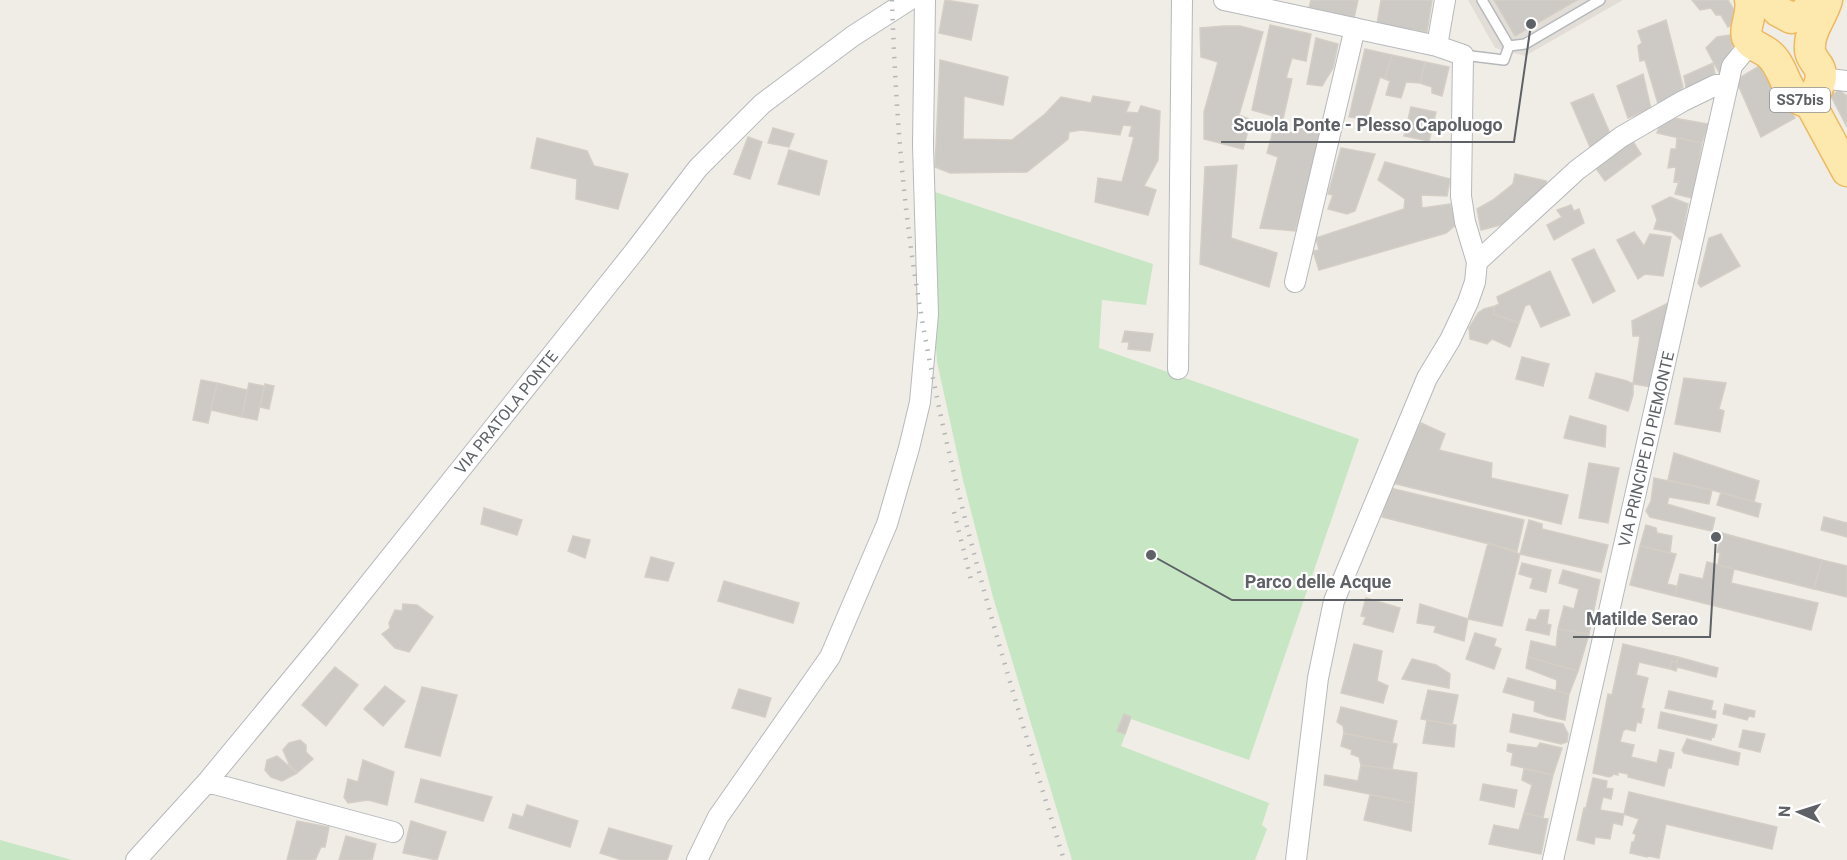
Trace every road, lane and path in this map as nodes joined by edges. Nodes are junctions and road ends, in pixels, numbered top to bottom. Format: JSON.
{"nodes":[{"id":1,"x":909,"y":0,"type":"edge"},
{"id":2,"x":925,"y":0,"type":"edge"},
{"id":3,"x":1182,"y":0,"type":"edge"},
{"id":4,"x":1224,"y":0,"type":"edge"},
{"id":5,"x":1445,"y":0,"type":"edge"},
{"id":6,"x":1482,"y":0,"type":"edge"},
{"id":7,"x":1600,"y":0,"type":"edge"},
{"id":8,"x":1750,"y":0,"type":"edge"},
{"id":9,"x":1768,"y":0,"type":"edge"},
{"id":10,"x":1817,"y":0,"type":"edge"},
{"id":11,"x":1827,"y":0,"type":"edge"},
{"id":12,"x":1299,"y":8,"type":"edge"},
{"id":13,"x":1355,"y":28,"type":"junction"},
{"id":14,"x":1751,"y":43,"type":"junction"},
{"id":15,"x":1437,"y":46,"type":"junction"},
{"id":16,"x":1509,"y":46,"type":"junction"},
{"id":17,"x":1463,"y":55,"type":"junction"},
{"id":18,"x":1728,"y":85,"type":"junction"},
{"id":19,"x":1826,"y":87,"type":"edge"},
{"id":20,"x":1847,"y":171,"type":"edge"},
{"id":21,"x":1477,"y":262,"type":"junction"},
{"id":22,"x":1295,"y":282,"type":"dead end"},
{"id":23,"x":1178,"y":369,"type":"dead end"},
{"id":24,"x":207,"y":782,"type":"junction"},
{"id":25,"x":393,"y":832,"type":"dead end"},
{"id":26,"x":136,"y":860,"type":"edge"},
{"id":27,"x":698,"y":860,"type":"edge"},
{"id":28,"x":1296,"y":860,"type":"edge"},
{"id":29,"x":1553,"y":860,"type":"edge"}],
"edges":[{"from":1,"to":24,"type":"street","name":"VIA PRATOLA PONTE"},
{"from":2,"to":27,"type":"street"},
{"from":3,"to":23,"type":"street"},
{"from":4,"to":12,"type":"street"},
{"from":5,"to":15,"type":"street"},
{"from":6,"to":16,"type":"lane"},
{"from":7,"to":16,"type":"lane"},
{"from":8,"to":14,"type":"main road"},
{"from":9,"to":10,"type":"main road"},
{"from":11,"to":19,"type":"main road","number":"SS7bis"},
{"from":12,"to":13,"type":"street"},
{"from":13,"to":15,"type":"street"},
{"from":13,"to":22,"type":"street"},
{"from":14,"to":18,"type":"street","name":"VIA PRINCIPE DI PIEMONTE"},
{"from":14,"to":19,"type":"main road","number":"SS7bis"},
{"from":15,"to":17,"type":"street"},
{"from":16,"to":17,"type":"lane"},
{"from":17,"to":21,"type":"street"},
{"from":18,"to":21,"type":"street"},
{"from":18,"to":29,"type":"street","name":"VIA PRINCIPE DI PIEMONTE"},
{"from":19,"to":20,"type":"main road","number":"SS7bis"},
{"from":21,"to":28,"type":"street"},
{"from":24,"to":25,"type":"street"},
{"from":24,"to":26,"type":"street","name":"VIA PRATOLA PONTE"}]}
